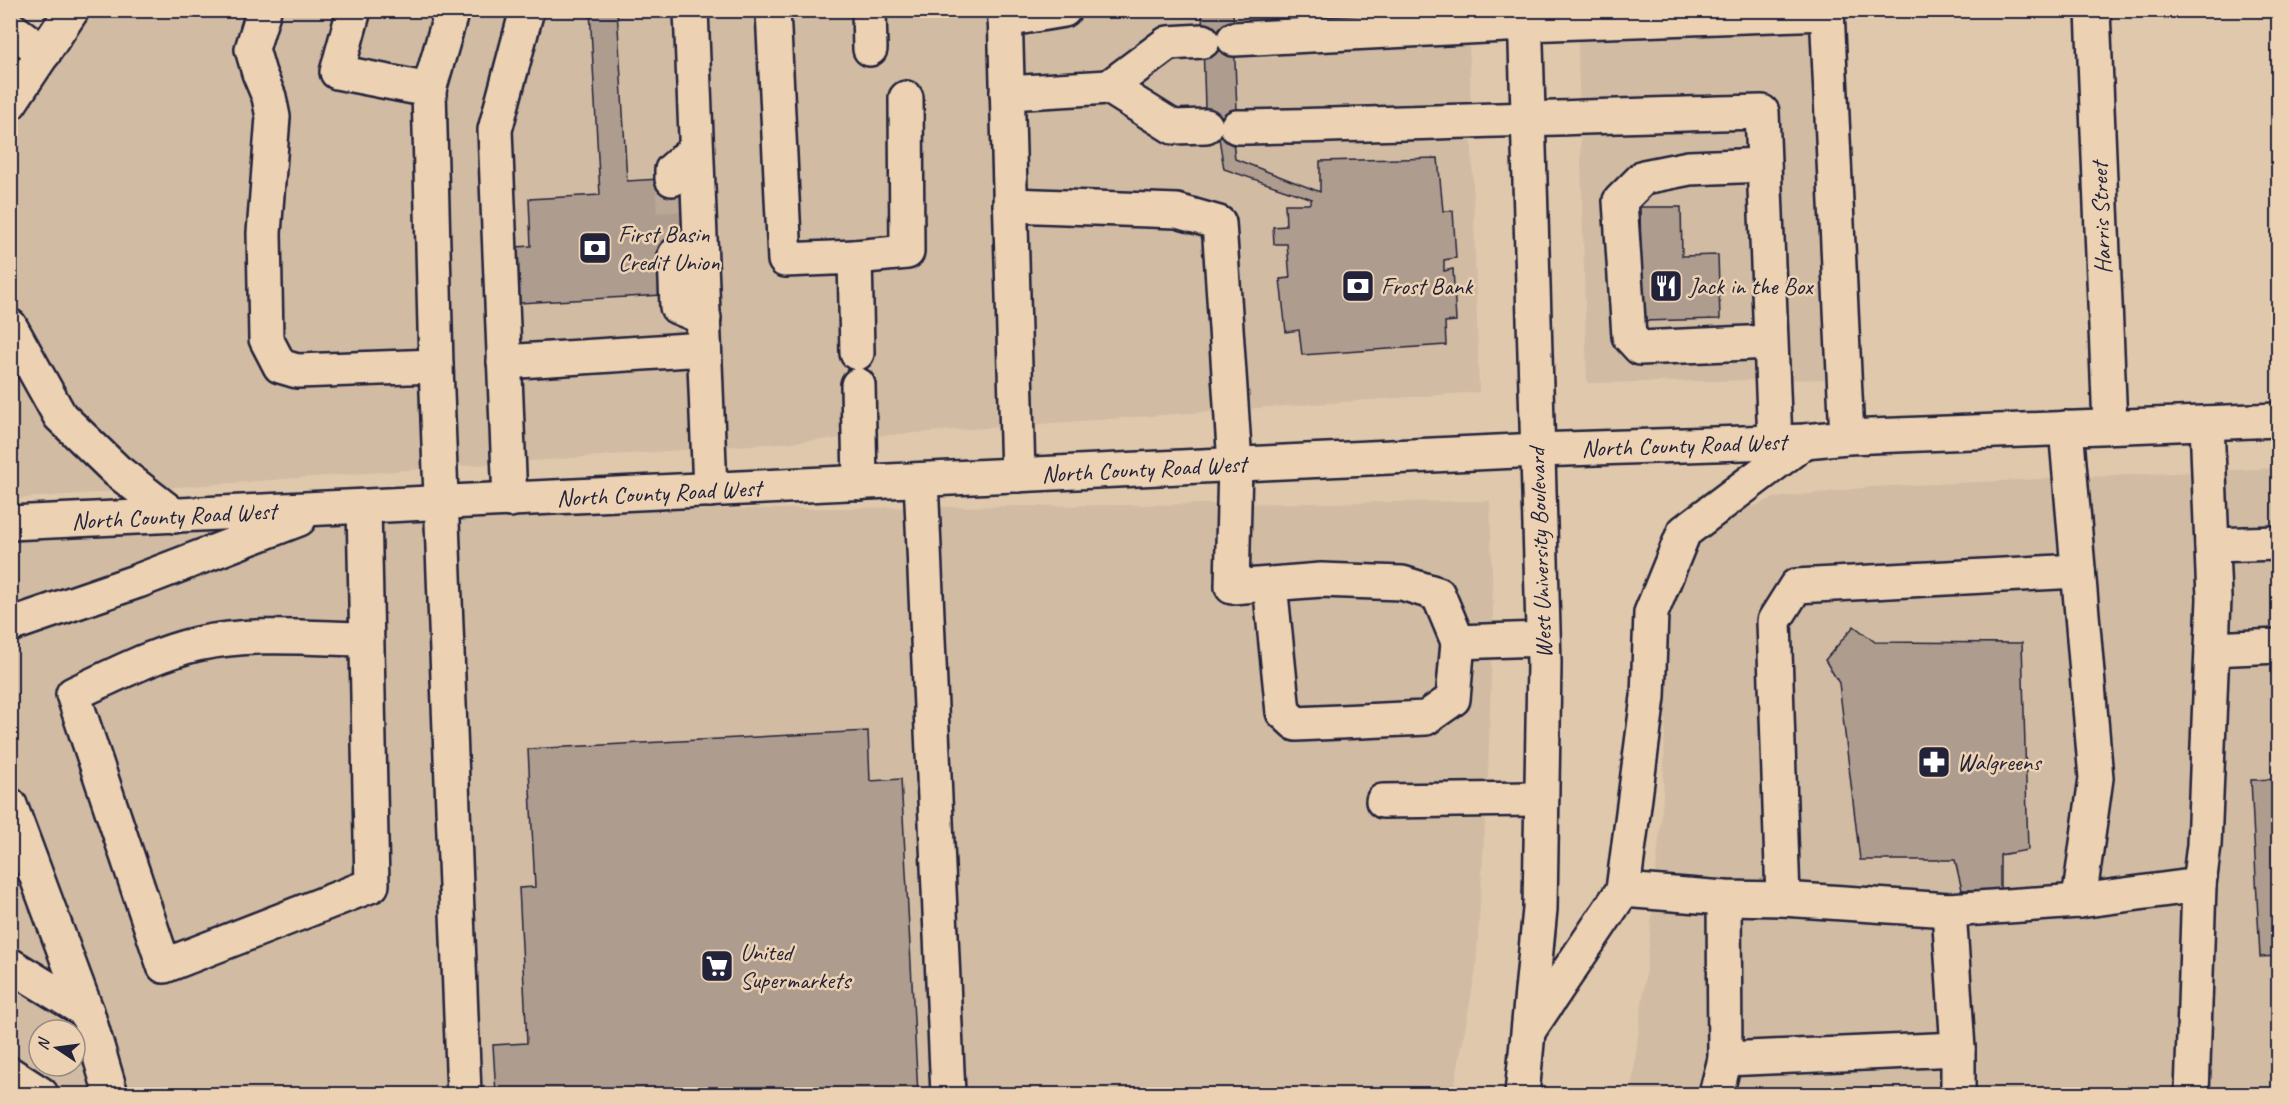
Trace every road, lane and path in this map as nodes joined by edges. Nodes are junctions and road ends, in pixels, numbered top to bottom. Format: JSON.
{"nodes":[{"id":1,"x":72,"y":10,"type":"edge"},
{"id":2,"x":264,"y":10,"type":"edge"},
{"id":3,"x":354,"y":10,"type":"edge"},
{"id":4,"x":452,"y":10,"type":"edge"},
{"id":5,"x":527,"y":10,"type":"edge"},
{"id":6,"x":691,"y":10,"type":"edge"},
{"id":7,"x":773,"y":10,"type":"edge"},
{"id":8,"x":869,"y":10,"type":"edge"},
{"id":9,"x":1064,"y":10,"type":"edge"},
{"id":10,"x":2093,"y":10,"type":"edge"},
{"id":11,"x":1827,"y":12,"type":"edge"},
{"id":12,"x":1005,"y":15,"type":"edge"},
{"id":13,"x":1525,"y":17,"type":"edge"},
{"id":14,"x":10,"y":28,"type":"edge"},
{"id":15,"x":870,"y":49,"type":"dead end"},
{"id":16,"x":44,"y":53,"type":"junction"},
{"id":17,"x":1109,"y":87,"type":"junction"},
{"id":18,"x":429,"y":90,"type":"junction"},
{"id":19,"x":1007,"y":93,"type":"junction"},
{"id":20,"x":906,"y":98,"type":"dead end"},
{"id":21,"x":10,"y":103,"type":"edge"},
{"id":22,"x":1528,"y":118,"type":"junction"},
{"id":23,"x":696,"y":149,"type":"junction"},
{"id":24,"x":1764,"y":165,"type":"junction"},
{"id":25,"x":672,"y":179,"type":"tunnel mouth"},
{"id":26,"x":1010,"y":205,"type":"junction"},
{"id":27,"x":675,"y":255,"type":"tunnel mouth"},
{"id":28,"x":855,"y":257,"type":"junction"},
{"id":29,"x":10,"y":326,"type":"edge"},
{"id":30,"x":704,"y":334,"type":"junction"},
{"id":31,"x":1770,"y":342,"type":"junction"},
{"id":32,"x":857,"y":353,"type":"dead end"},
{"id":33,"x":504,"y":362,"type":"junction"},
{"id":34,"x":436,"y":366,"type":"junction"},
{"id":35,"x":858,"y":386,"type":"dead end"},
{"id":36,"x":2278,"y":420,"type":"edge"},
{"id":37,"x":2207,"y":423,"type":"junction"},
{"id":38,"x":2110,"y":426,"type":"junction"},
{"id":39,"x":2066,"y":428,"type":"junction"},
{"id":40,"x":1847,"y":437,"type":"junction"},
{"id":41,"x":1790,"y":441,"type":"junction"},
{"id":42,"x":1537,"y":450,"type":"junction"},
{"id":43,"x":1235,"y":464,"type":"junction"},
{"id":44,"x":1018,"y":475,"type":"junction"},
{"id":45,"x":921,"y":480,"type":"junction"},
{"id":46,"x":860,"y":483,"type":"junction"},
{"id":47,"x":710,"y":490,"type":"junction"},
{"id":48,"x":510,"y":500,"type":"junction"},
{"id":49,"x":441,"y":504,"type":"junction"},
{"id":50,"x":364,"y":507,"type":"junction"},
{"id":51,"x":325,"y":510,"type":"junction"},
{"id":52,"x":176,"y":516,"type":"junction"},
{"id":53,"x":10,"y":523,"type":"edge"},
{"id":54,"x":2278,"y":543,"type":"edge"},
{"id":55,"x":2212,"y":545,"type":"junction"},
{"id":56,"x":2078,"y":571,"type":"junction"},
{"id":57,"x":1270,"y":584,"type":"junction"},
{"id":58,"x":10,"y":625,"type":"edge"},
{"id":59,"x":367,"y":639,"type":"junction"},
{"id":60,"x":1543,"y":639,"type":"junction"},
{"id":61,"x":1458,"y":642,"type":"junction"},
{"id":62,"x":2278,"y":646,"type":"edge"},
{"id":63,"x":2212,"y":649,"type":"junction"},
{"id":64,"x":1541,"y":799,"type":"junction"},
{"id":65,"x":1383,"y":801,"type":"dead end"},
{"id":66,"x":10,"y":805,"type":"edge"},
{"id":67,"x":2199,"y":885,"type":"junction"},
{"id":68,"x":1623,"y":890,"type":"junction"},
{"id":69,"x":1724,"y":898,"type":"junction"},
{"id":70,"x":1783,"y":899,"type":"junction"},
{"id":71,"x":2079,"y":901,"type":"junction"},
{"id":72,"x":1949,"y":910,"type":"junction"},
{"id":73,"x":10,"y":965,"type":"edge"},
{"id":74,"x":87,"y":1012,"type":"junction"},
{"id":75,"x":1528,"y":1031,"type":"junction"},
{"id":76,"x":1958,"y":1049,"type":"junction"},
{"id":77,"x":1725,"y":1059,"type":"junction"},
{"id":78,"x":10,"y":1074,"type":"edge"},
{"id":79,"x":41,"y":1095,"type":"edge"},
{"id":80,"x":111,"y":1095,"type":"edge"},
{"id":81,"x":464,"y":1095,"type":"edge"},
{"id":82,"x":948,"y":1095,"type":"edge"},
{"id":83,"x":1522,"y":1095,"type":"edge"},
{"id":84,"x":1716,"y":1095,"type":"edge"},
{"id":85,"x":1958,"y":1095,"type":"edge"},
{"id":86,"x":2192,"y":1095,"type":"edge"}],
"edges":[{"from":1,"to":16,"type":"main road"},
{"from":2,"to":34,"type":"main road"},
{"from":3,"to":18,"type":"main road"},
{"from":4,"to":18,"type":"main road"},
{"from":5,"to":33,"type":"main road"},
{"from":6,"to":23,"type":"main road"},
{"from":7,"to":28,"type":"main road"},
{"from":8,"to":15,"type":"main road"},
{"from":9,"to":12,"type":"main road"},
{"from":10,"to":38,"type":"main road","name":"Harris Street"},
{"from":11,"to":13,"type":"main road"},
{"from":11,"to":40,"type":"main road"},
{"from":12,"to":19,"type":"main road"},
{"from":13,"to":17,"type":"main road"},
{"from":13,"to":22,"type":"main road","name":"West University Boulevard"},
{"from":14,"to":16,"type":"main road"},
{"from":16,"to":21,"type":"main road"},
{"from":17,"to":19,"type":"main road"},
{"from":17,"to":22,"type":"main road"},
{"from":18,"to":34,"type":"main road"},
{"from":19,"to":26,"type":"main road"},
{"from":20,"to":28,"type":"main road"},
{"from":22,"to":24,"type":"main road"},
{"from":22,"to":42,"type":"main road","name":"West University Boulevard"},
{"from":23,"to":25,"type":"main road"},
{"from":23,"to":30,"type":"main road"},
{"from":24,"to":31,"type":"main road"},
{"from":24,"to":31,"type":"main road"},
{"from":26,"to":43,"type":"main road"},
{"from":26,"to":44,"type":"main road"},
{"from":27,"to":30,"type":"main road"},
{"from":28,"to":32,"type":"main road"},
{"from":29,"to":52,"type":"main road"},
{"from":30,"to":33,"type":"main road"},
{"from":30,"to":47,"type":"main road"},
{"from":31,"to":41,"type":"main road"},
{"from":33,"to":48,"type":"main road"},
{"from":34,"to":49,"type":"main road"},
{"from":35,"to":46,"type":"main road"},
{"from":36,"to":37,"type":"main road","name":"North County Road West"},
{"from":37,"to":38,"type":"main road","name":"North County Road West"},
{"from":37,"to":55,"type":"main road"},
{"from":38,"to":39,"type":"main road","name":"North County Road West"},
{"from":39,"to":40,"type":"main road","name":"North County Road West"},
{"from":39,"to":56,"type":"main road"},
{"from":40,"to":41,"type":"main road","name":"North County Road West"},
{"from":41,"to":42,"type":"main road","name":"North County Road West"},
{"from":41,"to":68,"type":"main road"},
{"from":42,"to":43,"type":"main road","name":"North County Road West"},
{"from":42,"to":60,"type":"main road","name":"West University Boulevard"},
{"from":43,"to":44,"type":"main road","name":"North County Road West"},
{"from":43,"to":57,"type":"main road"},
{"from":44,"to":45,"type":"main road","name":"North County Road West"},
{"from":45,"to":46,"type":"main road","name":"North County Road West"},
{"from":45,"to":82,"type":"main road"},
{"from":46,"to":47,"type":"main road","name":"North County Road West"},
{"from":47,"to":48,"type":"main road","name":"North County Road West"},
{"from":48,"to":49,"type":"main road","name":"North County Road West"},
{"from":49,"to":50,"type":"main road","name":"North County Road West"},
{"from":49,"to":81,"type":"main road"},
{"from":50,"to":51,"type":"main road","name":"North County Road West"},
{"from":50,"to":59,"type":"main road"},
{"from":51,"to":52,"type":"main road","name":"North County Road West"},
{"from":51,"to":58,"type":"main road"},
{"from":52,"to":53,"type":"main road","name":"North County Road West"},
{"from":54,"to":55,"type":"main road"},
{"from":55,"to":63,"type":"main road"},
{"from":56,"to":70,"type":"main road"},
{"from":56,"to":71,"type":"main road"},
{"from":57,"to":61,"type":"main road"},
{"from":57,"to":61,"type":"main road"},
{"from":59,"to":59,"type":"main road"},
{"from":60,"to":61,"type":"main road"},
{"from":60,"to":64,"type":"main road","name":"West University Boulevard"},
{"from":62,"to":63,"type":"main road"},
{"from":63,"to":67,"type":"main road"},
{"from":64,"to":65,"type":"main road"},
{"from":64,"to":75,"type":"main road","name":"West University Boulevard"},
{"from":66,"to":74,"type":"main road"},
{"from":67,"to":71,"type":"main road"},
{"from":67,"to":86,"type":"main road"},
{"from":68,"to":69,"type":"main road"},
{"from":68,"to":75,"type":"main road"},
{"from":69,"to":70,"type":"main road"},
{"from":69,"to":77,"type":"main road"},
{"from":70,"to":72,"type":"main road"},
{"from":71,"to":72,"type":"main road"},
{"from":72,"to":76,"type":"main road"},
{"from":73,"to":74,"type":"main road"},
{"from":74,"to":80,"type":"main road"},
{"from":75,"to":83,"type":"main road","name":"West University Boulevard"},
{"from":76,"to":77,"type":"main road"},
{"from":76,"to":85,"type":"main road"},
{"from":77,"to":84,"type":"main road"},
{"from":78,"to":79,"type":"main road"}]}
